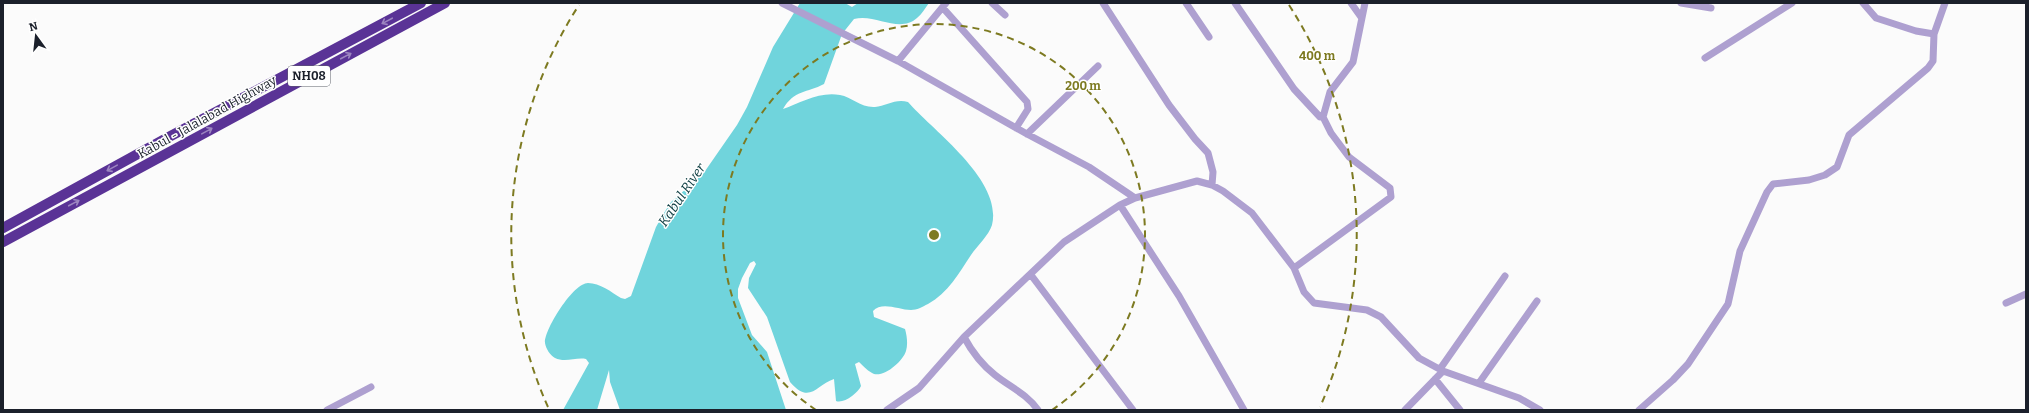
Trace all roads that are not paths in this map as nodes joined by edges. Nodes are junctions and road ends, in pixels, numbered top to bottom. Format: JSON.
{"nodes":[{"id":1,"x":421,"y":3,"type":"edge"},
{"id":2,"x":445,"y":3,"type":"edge"},
{"id":3,"x":782,"y":3,"type":"edge"},
{"id":4,"x":992,"y":3,"type":"edge"},
{"id":5,"x":1103,"y":3,"type":"edge"},
{"id":6,"x":1186,"y":3,"type":"edge"},
{"id":7,"x":1235,"y":3,"type":"edge"},
{"id":8,"x":1352,"y":3,"type":"edge"},
{"id":9,"x":1365,"y":3,"type":"edge"},
{"id":10,"x":1681,"y":3,"type":"edge"},
{"id":11,"x":1792,"y":3,"type":"edge"},
{"id":12,"x":1863,"y":3,"type":"edge"},
{"id":13,"x":1945,"y":3,"type":"edge"},
{"id":14,"x":945,"y":5,"type":"edge"},
{"id":15,"x":1712,"y":8,"type":"dead end"},
{"id":16,"x":1005,"y":15,"type":"dead end"},
{"id":17,"x":1361,"y":17,"type":"junction"},
{"id":18,"x":1934,"y":34,"type":"junction"},
{"id":19,"x":1209,"y":37,"type":"dead end"},
{"id":20,"x":1705,"y":58,"type":"dead end"},
{"id":21,"x":898,"y":61,"type":"junction"},
{"id":22,"x":1098,"y":66,"type":"dead end"},
{"id":23,"x":285,"y":76,"type":"junction"},
{"id":24,"x":291,"y":86,"type":"junction"},
{"id":25,"x":1323,"y":117,"type":"junction"},
{"id":26,"x":1016,"y":128,"type":"junction"},
{"id":27,"x":1027,"y":134,"type":"junction"},
{"id":28,"x":1212,"y":185,"type":"junction"},
{"id":29,"x":1135,"y":198,"type":"junction"},
{"id":30,"x":1120,"y":205,"type":"junction"},
{"id":31,"x":43,"y":206,"type":"junction"},
{"id":32,"x":50,"y":216,"type":"junction"},
{"id":33,"x":3,"y":228,"type":"edge"},
{"id":34,"x":3,"y":242,"type":"edge"},
{"id":35,"x":1294,"y":268,"type":"junction"},
{"id":36,"x":1030,"y":275,"type":"junction"},
{"id":37,"x":1505,"y":276,"type":"dead end"},
{"id":38,"x":2026,"y":294,"type":"edge"},
{"id":39,"x":1537,"y":301,"type":"dead end"},
{"id":40,"x":2006,"y":303,"type":"dead end"},
{"id":41,"x":964,"y":337,"type":"junction"},
{"id":42,"x":1441,"y":370,"type":"junction"},
{"id":43,"x":1435,"y":379,"type":"junction"},
{"id":44,"x":1479,"y":383,"type":"junction"},
{"id":45,"x":371,"y":387,"type":"dead end"},
{"id":46,"x":327,"y":410,"type":"edge"},
{"id":47,"x":887,"y":410,"type":"edge"},
{"id":48,"x":1038,"y":410,"type":"edge"},
{"id":49,"x":1133,"y":410,"type":"edge"},
{"id":50,"x":1244,"y":410,"type":"edge"},
{"id":51,"x":1405,"y":410,"type":"edge"},
{"id":52,"x":1460,"y":410,"type":"edge"},
{"id":53,"x":1540,"y":410,"type":"edge"},
{"id":54,"x":1639,"y":410,"type":"edge"}],
"edges":[{"from":1,"to":23,"type":"highway","name":"Kabul - Jalalabad Highway","number":"NH08","one_way":true},
{"from":24,"to":2,"type":"highway","name":"Kabul - Jalalabad Highway","number":"NH08","one_way":true},
{"from":3,"to":21,"type":"street"},
{"from":4,"to":16,"type":"street"},
{"from":5,"to":28,"type":"street"},
{"from":6,"to":19,"type":"street"},
{"from":7,"to":25,"type":"street"},
{"from":8,"to":17,"type":"street"},
{"from":9,"to":17,"type":"street"},
{"from":10,"to":15,"type":"street"},
{"from":11,"to":20,"type":"street"},
{"from":12,"to":18,"type":"street"},
{"from":13,"to":18,"type":"street"},
{"from":14,"to":21,"type":"street"},
{"from":14,"to":26,"type":"street"},
{"from":17,"to":25,"type":"street"},
{"from":18,"to":54,"type":"street"},
{"from":21,"to":26,"type":"street"},
{"from":22,"to":27,"type":"street"},
{"from":23,"to":24,"type":"highway"},
{"from":23,"to":31,"type":"highway","name":"Kabul - Jalalabad Highway","number":"NH08","one_way":true},
{"from":32,"to":24,"type":"highway","name":"Kabul - Jalalabad Highway","number":"NH08","one_way":true},
{"from":25,"to":35,"type":"street"},
{"from":26,"to":27,"type":"street"},
{"from":27,"to":29,"type":"street"},
{"from":28,"to":29,"type":"street"},
{"from":28,"to":35,"type":"street"},
{"from":29,"to":30,"type":"street"},
{"from":30,"to":36,"type":"street"},
{"from":30,"to":50,"type":"street"},
{"from":31,"to":32,"type":"highway"},
{"from":31,"to":33,"type":"highway","name":"Kabul - Jalalabad Highway","number":"NH08"},
{"from":32,"to":34,"type":"highway","name":"Kabul - Jalalabad Highway","number":"NH08"},
{"from":35,"to":42,"type":"street"},
{"from":36,"to":41,"type":"street"},
{"from":36,"to":49,"type":"street"},
{"from":37,"to":42,"type":"street"},
{"from":38,"to":40,"type":"street"},
{"from":39,"to":44,"type":"street"},
{"from":41,"to":47,"type":"street"},
{"from":41,"to":48,"type":"street"},
{"from":42,"to":43,"type":"street"},
{"from":42,"to":44,"type":"street"},
{"from":43,"to":51,"type":"street"},
{"from":43,"to":52,"type":"street"},
{"from":44,"to":53,"type":"street"},
{"from":45,"to":46,"type":"street"}]}
